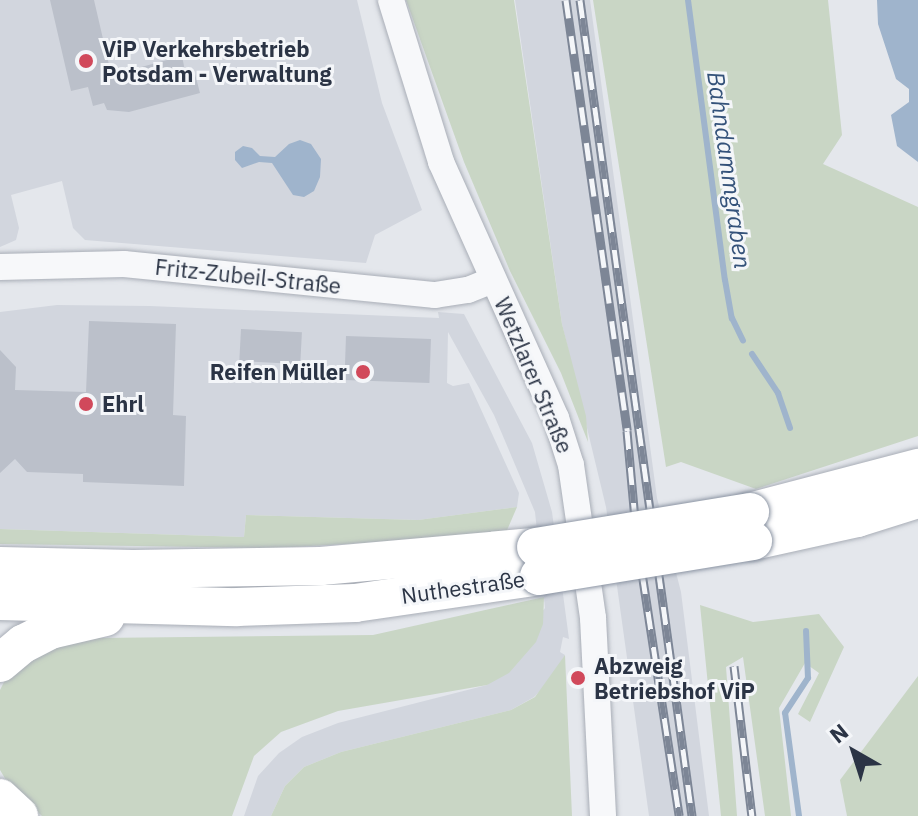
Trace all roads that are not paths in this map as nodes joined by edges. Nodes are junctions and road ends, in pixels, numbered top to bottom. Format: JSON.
{"nodes":[{"id":1,"x":391,"y":0,"type":"edge"},
{"id":2,"x":0,"y":267,"type":"edge"},
{"id":3,"x":493,"y":280,"type":"junction"},
{"id":4,"x":918,"y":468,"type":"edge"},
{"id":5,"x":918,"y":499,"type":"edge"},
{"id":6,"x":752,"y":526,"type":"junction"},
{"id":7,"x":538,"y":562,"type":"junction"},
{"id":8,"x":2,"y":574,"type":"edge"},
{"id":9,"x":157,"y":605,"type":"junction"},
{"id":10,"x":0,"y":663,"type":"edge"},
{"id":11,"x":0,"y":798,"type":"edge"},
{"id":12,"x":19,"y":816,"type":"edge"},
{"id":13,"x":603,"y":816,"type":"edge"}],
"edges":[{"from":1,"to":3,"type":"street","name":"Wetzlarer Straße"},
{"from":2,"to":3,"type":"street","name":"Fritz-Zubeil-Straße"},
{"from":3,"to":13,"type":"street","name":"Wetzlarer Straße"},
{"from":4,"to":6,"type":"highway","name":"Nuthestraße"},
{"from":5,"to":6,"type":"highway","name":"Nuthestraße"},
{"from":6,"to":7,"type":"highway","name":"Nuthestraße","bridge":true},
{"from":7,"to":8,"type":"highway","name":"Nuthestraße"},
{"from":7,"to":9,"type":"highway","name":"Nuthestraße"},
{"from":8,"to":9,"type":"highway","name":"Nuthestraße"},
{"from":9,"to":10,"type":"highway"},
{"from":11,"to":12,"type":"highway"}]}
